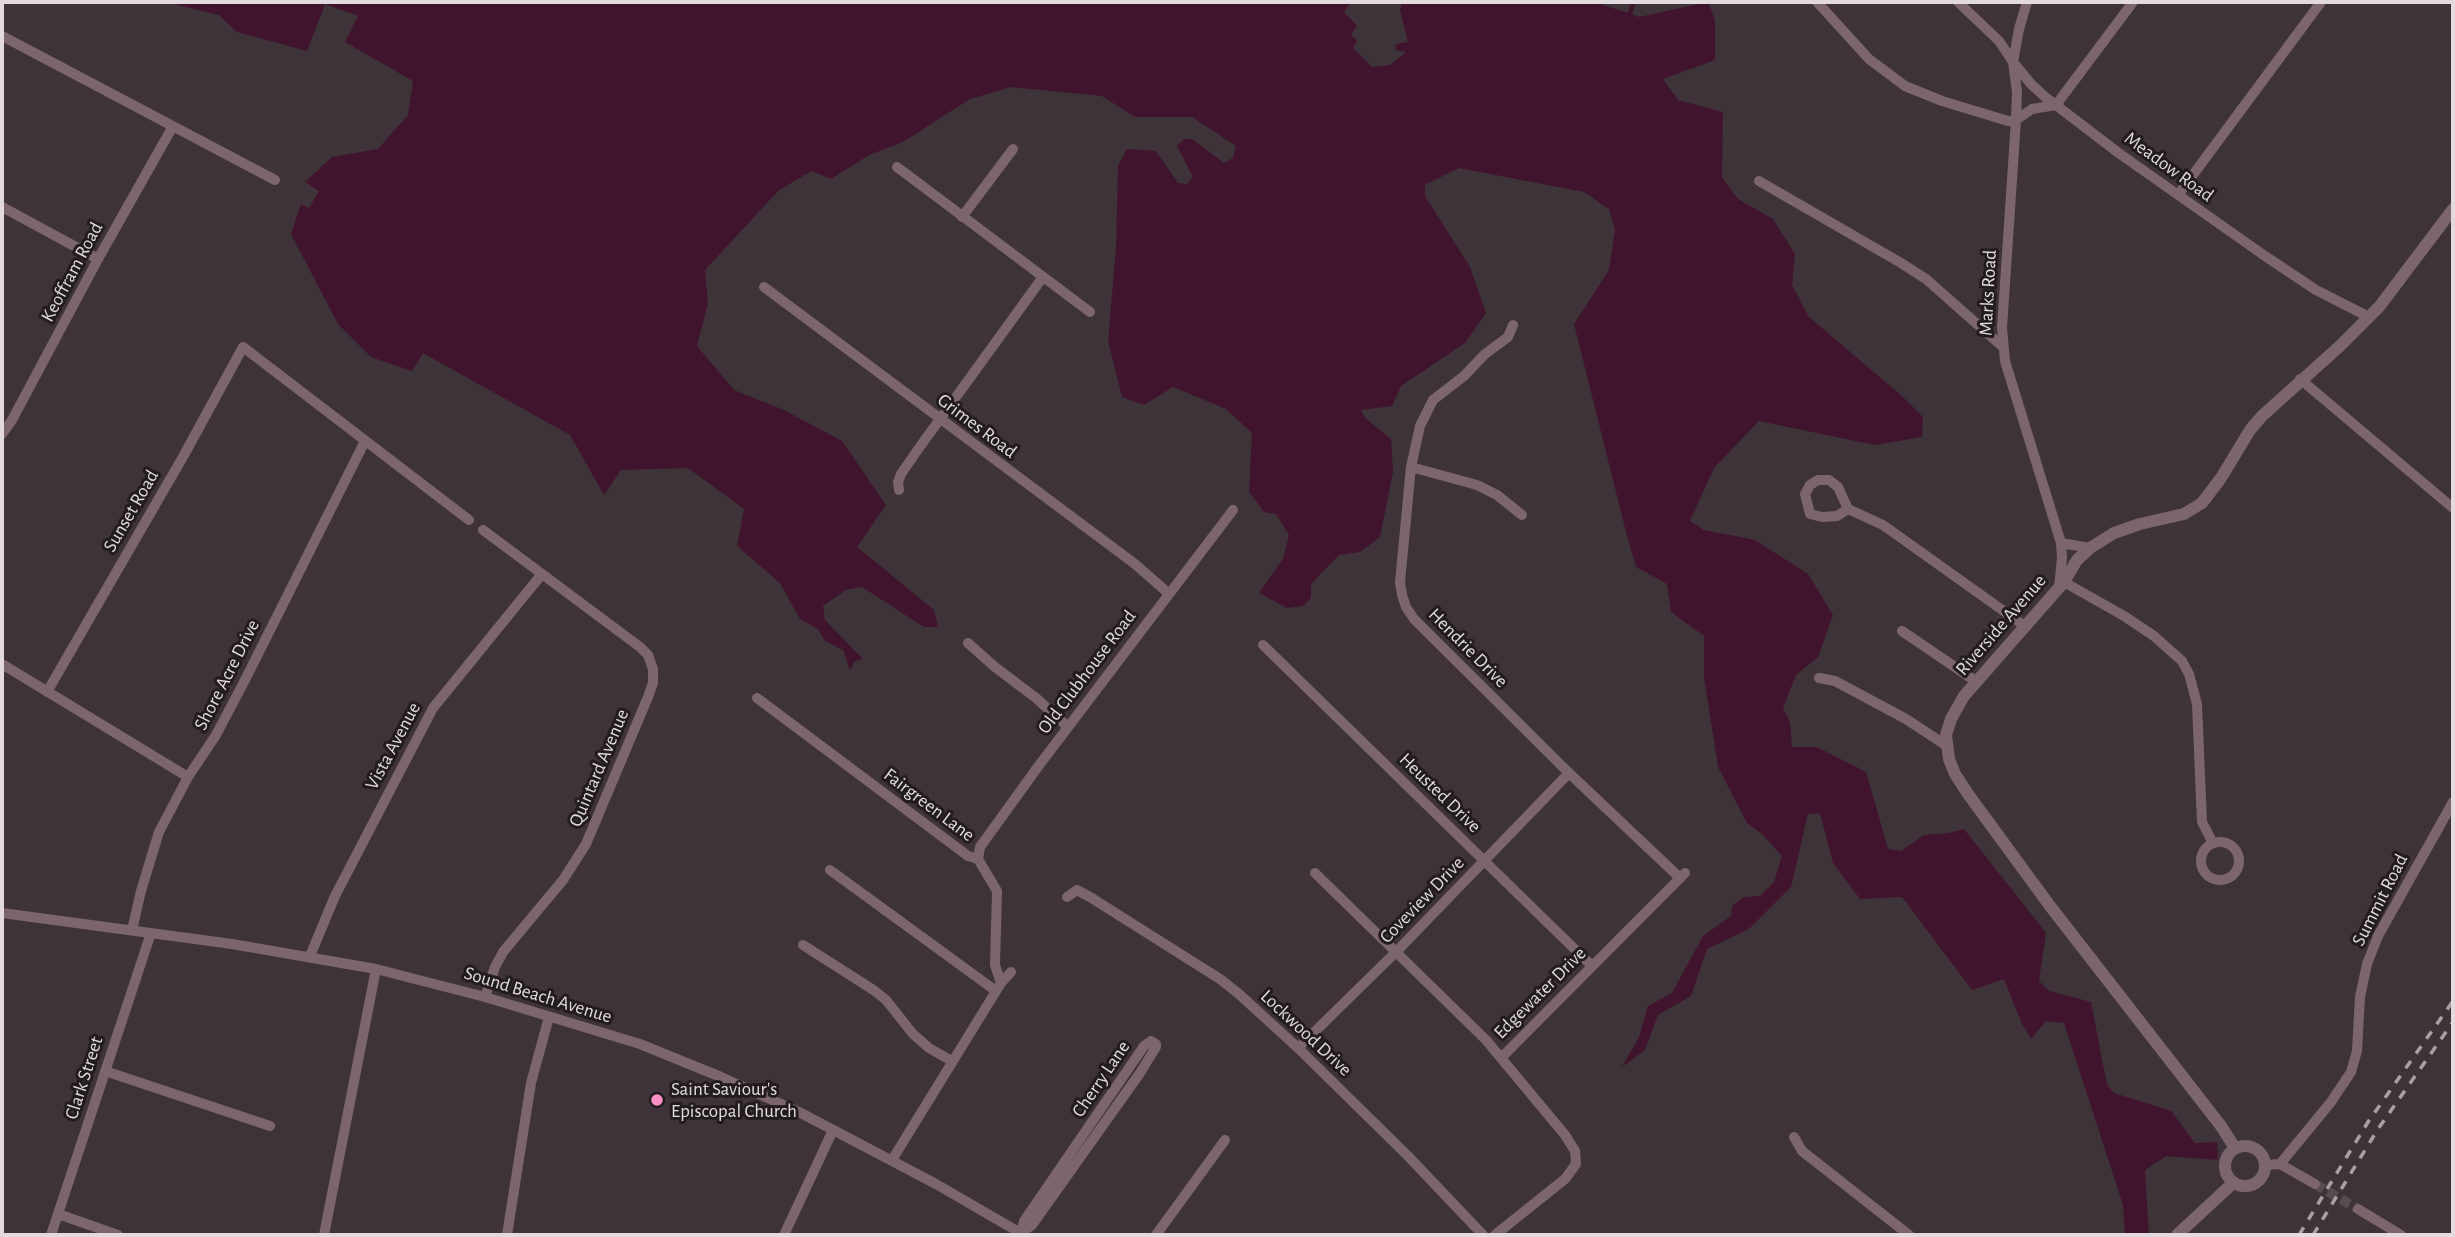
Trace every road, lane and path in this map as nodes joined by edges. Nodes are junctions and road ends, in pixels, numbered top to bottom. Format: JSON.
{"nodes":[{"id":1,"x":1817,"y":2,"type":"edge"},
{"id":2,"x":1958,"y":2,"type":"edge"},
{"id":3,"x":2027,"y":2,"type":"edge"},
{"id":4,"x":2133,"y":2,"type":"edge"},
{"id":5,"x":2321,"y":2,"type":"edge"},
{"id":6,"x":2,"y":36,"type":"edge"},
{"id":7,"x":2013,"y":62,"type":"junction"},
{"id":8,"x":2056,"y":104,"type":"junction"},
{"id":9,"x":2016,"y":120,"type":"junction"},
{"id":10,"x":173,"y":126,"type":"junction"},
{"id":11,"x":1013,"y":149,"type":"dead end"},
{"id":12,"x":897,"y":167,"type":"dead end"},
{"id":13,"x":275,"y":180,"type":"dead end"},
{"id":14,"x":1759,"y":181,"type":"dead end"},
{"id":15,"x":2178,"y":195,"type":"junction"},
{"id":16,"x":2,"y":206,"type":"edge"},
{"id":17,"x":2453,"y":209,"type":"edge"},
{"id":18,"x":962,"y":217,"type":"junction"},
{"id":19,"x":98,"y":259,"type":"junction"},
{"id":20,"x":1042,"y":277,"type":"junction"},
{"id":21,"x":764,"y":287,"type":"dead end"},
{"id":22,"x":1090,"y":313,"type":"dead end"},
{"id":23,"x":2369,"y":317,"type":"junction"},
{"id":24,"x":1513,"y":326,"type":"dead end"},
{"id":25,"x":2003,"y":347,"type":"junction"},
{"id":26,"x":2300,"y":379,"type":"junction"},
{"id":27,"x":940,"y":420,"type":"junction"},
{"id":28,"x":2,"y":434,"type":"edge"},
{"id":29,"x":366,"y":441,"type":"junction"},
{"id":30,"x":1411,"y":467,"type":"junction"},
{"id":31,"x":899,"y":490,"type":"dead end"},
{"id":32,"x":2453,"y":506,"type":"edge"},
{"id":33,"x":1847,"y":509,"type":"junction"},
{"id":34,"x":1233,"y":510,"type":"dead end"},
{"id":35,"x":1522,"y":515,"type":"dead end"},
{"id":36,"x":470,"y":520,"type":"dead end"},
{"id":37,"x":483,"y":530,"type":"dead end"},
{"id":38,"x":2061,"y":543,"type":"junction"},
{"id":39,"x":2090,"y":548,"type":"junction"},
{"id":40,"x":542,"y":573,"type":"junction"},
{"id":41,"x":2061,"y":585,"type":"junction"},
{"id":42,"x":1168,"y":593,"type":"junction"},
{"id":43,"x":2026,"y":627,"type":"junction"},
{"id":44,"x":1902,"y":631,"type":"dead end"},
{"id":45,"x":968,"y":643,"type":"dead end"},
{"id":46,"x":1263,"y":645,"type":"dead end"},
{"id":47,"x":2,"y":663,"type":"edge"},
{"id":48,"x":1819,"y":678,"type":"dead end"},
{"id":49,"x":1976,"y":682,"type":"junction"},
{"id":50,"x":47,"y":692,"type":"junction"},
{"id":51,"x":757,"y":698,"type":"dead end"},
{"id":52,"x":1068,"y":727,"type":"junction"},
{"id":53,"x":1947,"y":746,"type":"junction"},
{"id":54,"x":1569,"y":774,"type":"junction"},
{"id":55,"x":188,"y":777,"type":"junction"},
{"id":56,"x":2453,"y":802,"type":"edge"},
{"id":57,"x":2213,"y":843,"type":"dead end"},
{"id":58,"x":978,"y":859,"type":"junction"},
{"id":59,"x":1484,"y":861,"type":"junction"},
{"id":60,"x":830,"y":870,"type":"dead end"},
{"id":61,"x":1315,"y":873,"type":"dead end"},
{"id":62,"x":1683,"y":876,"type":"joint"},
{"id":63,"x":1068,"y":897,"type":"dead end"},
{"id":64,"x":2,"y":913,"type":"edge"},
{"id":65,"x":132,"y":930,"type":"junction"},
{"id":66,"x":151,"y":933,"type":"junction"},
{"id":67,"x":803,"y":945,"type":"dead end"},
{"id":68,"x":1397,"y":951,"type":"junction"},
{"id":69,"x":310,"y":956,"type":"junction"},
{"id":70,"x":1592,"y":966,"type":"junction"},
{"id":71,"x":376,"y":969,"type":"junction"},
{"id":72,"x":1011,"y":972,"type":"dead end"},
{"id":73,"x":998,"y":987,"type":"junction"},
{"id":74,"x":485,"y":997,"type":"junction"},
{"id":75,"x":550,"y":1017,"type":"junction"},
{"id":76,"x":1298,"y":1048,"type":"junction"},
{"id":77,"x":1502,"y":1057,"type":"junction"},
{"id":78,"x":953,"y":1061,"type":"junction"},
{"id":79,"x":105,"y":1071,"type":"junction"},
{"id":80,"x":270,"y":1126,"type":"dead end"},
{"id":81,"x":833,"y":1130,"type":"junction"},
{"id":82,"x":1794,"y":1137,"type":"dead end"},
{"id":83,"x":1225,"y":1140,"type":"dead end"},
{"id":84,"x":2235,"y":1149,"type":"junction"},
{"id":85,"x":892,"y":1160,"type":"junction"},
{"id":86,"x":2280,"y":1164,"type":"junction"},
{"id":87,"x":2266,"y":1165,"type":"junction"},
{"id":88,"x":2233,"y":1183,"type":"junction"},
{"id":89,"x":2315,"y":1184,"type":"tunnel mouth"},
{"id":90,"x":2358,"y":1209,"type":"tunnel mouth"},
{"id":91,"x":58,"y":1214,"type":"junction"},
{"id":92,"x":2394,"y":1233,"type":"edge"},
{"id":93,"x":1023,"y":1234,"type":"edge"},
{"id":94,"x":51,"y":1235,"type":"edge"},
{"id":95,"x":118,"y":1235,"type":"edge"},
{"id":96,"x":324,"y":1235,"type":"edge"},
{"id":97,"x":507,"y":1235,"type":"edge"},
{"id":98,"x":784,"y":1235,"type":"edge"},
{"id":99,"x":1156,"y":1235,"type":"edge"},
{"id":100,"x":1483,"y":1235,"type":"edge"},
{"id":101,"x":1495,"y":1235,"type":"edge"},
{"id":102,"x":1909,"y":1235,"type":"edge"},
{"id":103,"x":2177,"y":1235,"type":"edge"}],
"edges":[{"from":1,"to":9,"type":"street"},
{"from":2,"to":7,"type":"street","name":"Meadow Road"},
{"from":3,"to":7,"type":"street"},
{"from":4,"to":8,"type":"street"},
{"from":5,"to":15,"type":"street"},
{"from":6,"to":10,"type":"street"},
{"from":7,"to":8,"type":"street","name":"Meadow Road"},
{"from":7,"to":9,"type":"street","name":"Marks Road"},
{"from":8,"to":9,"type":"street"},
{"from":8,"to":15,"type":"street","name":"Meadow Road"},
{"from":9,"to":25,"type":"street","name":"Marks Road"},
{"from":10,"to":13,"type":"street"},
{"from":10,"to":19,"type":"street","name":"Keoffram Road"},
{"from":11,"to":18,"type":"street"},
{"from":12,"to":18,"type":"street"},
{"from":14,"to":25,"type":"street"},
{"from":15,"to":23,"type":"street","name":"Meadow Road"},
{"from":16,"to":19,"type":"street"},
{"from":17,"to":23,"type":"street","name":"Riverside Avenue"},
{"from":18,"to":20,"type":"street"},
{"from":19,"to":28,"type":"street","name":"Keoffram Road"},
{"from":20,"to":22,"type":"street"},
{"from":20,"to":27,"type":"street"},
{"from":21,"to":27,"type":"street","name":"Grimes Road"},
{"from":23,"to":26,"type":"street","name":"Riverside Avenue"},
{"from":24,"to":30,"type":"street","name":"Hendrie Drive"},
{"from":25,"to":38,"type":"street","name":"Marks Road"},
{"from":26,"to":32,"type":"street"},
{"from":26,"to":39,"type":"street","name":"Riverside Avenue"},
{"from":27,"to":31,"type":"street"},
{"from":27,"to":42,"type":"street","name":"Grimes Road"},
{"from":29,"to":36,"type":"street"},
{"from":29,"to":50,"type":"street","name":"Sunset Road"},
{"from":29,"to":55,"type":"street","name":"Shore Acre Drive"},
{"from":30,"to":35,"type":"street"},
{"from":30,"to":54,"type":"street","name":"Hendrie Drive"},
{"from":33,"to":33,"type":"street"},
{"from":33,"to":43,"type":"street"},
{"from":34,"to":42,"type":"street","name":"Old Clubhouse Road"},
{"from":37,"to":40,"type":"street","name":"Quintard Avenue"},
{"from":38,"to":39,"type":"street"},
{"from":38,"to":41,"type":"street","name":"Marks Road"},
{"from":39,"to":41,"type":"street","name":"Riverside Avenue"},
{"from":40,"to":69,"type":"street","name":"Vista Avenue"},
{"from":40,"to":74,"type":"street","name":"Quintard Avenue"},
{"from":41,"to":43,"type":"street","name":"Riverside Avenue"},
{"from":41,"to":57,"type":"street"},
{"from":42,"to":52,"type":"street","name":"Old Clubhouse Road"},
{"from":43,"to":49,"type":"street","name":"Riverside Avenue"},
{"from":44,"to":49,"type":"street"},
{"from":45,"to":52,"type":"street"},
{"from":46,"to":59,"type":"street","name":"Heusted Drive"},
{"from":47,"to":50,"type":"street"},
{"from":48,"to":53,"type":"street"},
{"from":49,"to":53,"type":"street","name":"Riverside Avenue"},
{"from":50,"to":55,"type":"street"},
{"from":51,"to":58,"type":"street","name":"Fairgreen Lane"},
{"from":52,"to":58,"type":"street","name":"Old Clubhouse Road"},
{"from":53,"to":84,"type":"street"},
{"from":54,"to":59,"type":"street","name":"Coveview Drive"},
{"from":54,"to":62,"type":"street","name":"Hendrie Drive"},
{"from":55,"to":65,"type":"street","name":"Shore Acre Drive"},
{"from":56,"to":86,"type":"street","name":"Summit Road"},
{"from":58,"to":73,"type":"street","name":"Fairgreen Lane"},
{"from":59,"to":68,"type":"street","name":"Coveview Drive"},
{"from":59,"to":70,"type":"street","name":"Heusted Drive"},
{"from":60,"to":73,"type":"street"},
{"from":61,"to":68,"type":"street"},
{"from":62,"to":70,"type":"street","name":"Edgewater Drive"},
{"from":63,"to":76,"type":"street","name":"Lockwood Drive"},
{"from":64,"to":65,"type":"street","name":"Sound Beach Avenue"},
{"from":65,"to":66,"type":"street","name":"Sound Beach Avenue"},
{"from":66,"to":69,"type":"street","name":"Sound Beach Avenue"},
{"from":66,"to":79,"type":"street","name":"Clark Street"},
{"from":67,"to":78,"type":"street"},
{"from":68,"to":76,"type":"street","name":"Coveview Drive"},
{"from":68,"to":77,"type":"street"},
{"from":69,"to":71,"type":"street","name":"Sound Beach Avenue"},
{"from":70,"to":77,"type":"street","name":"Edgewater Drive"},
{"from":71,"to":74,"type":"street","name":"Sound Beach Avenue"},
{"from":71,"to":96,"type":"street"},
{"from":72,"to":73,"type":"street"},
{"from":73,"to":78,"type":"street"},
{"from":74,"to":75,"type":"street","name":"Sound Beach Avenue"},
{"from":75,"to":81,"type":"street","name":"Sound Beach Avenue"},
{"from":75,"to":97,"type":"street"},
{"from":76,"to":100,"type":"street","name":"Lockwood Drive"},
{"from":77,"to":101,"type":"street","name":"Edgewater Drive"},
{"from":78,"to":85,"type":"street"},
{"from":79,"to":80,"type":"street"},
{"from":79,"to":91,"type":"street","name":"Clark Street"},
{"from":81,"to":85,"type":"street","name":"Sound Beach Avenue"},
{"from":81,"to":98,"type":"street"},
{"from":82,"to":102,"type":"street"},
{"from":83,"to":99,"type":"street"},
{"from":84,"to":87,"type":"street"},
{"from":84,"to":88,"type":"street"},
{"from":85,"to":93,"type":"street","name":"Sound Beach Avenue"},
{"from":86,"to":87,"type":"street"},
{"from":86,"to":89,"type":"street"},
{"from":87,"to":88,"type":"street"},
{"from":88,"to":103,"type":"street"},
{"from":90,"to":92,"type":"street"},
{"from":91,"to":94,"type":"street","name":"Clark Street"},
{"from":91,"to":95,"type":"street"},
{"from":93,"to":93,"type":"street","name":"Cherry Lane"}]}
